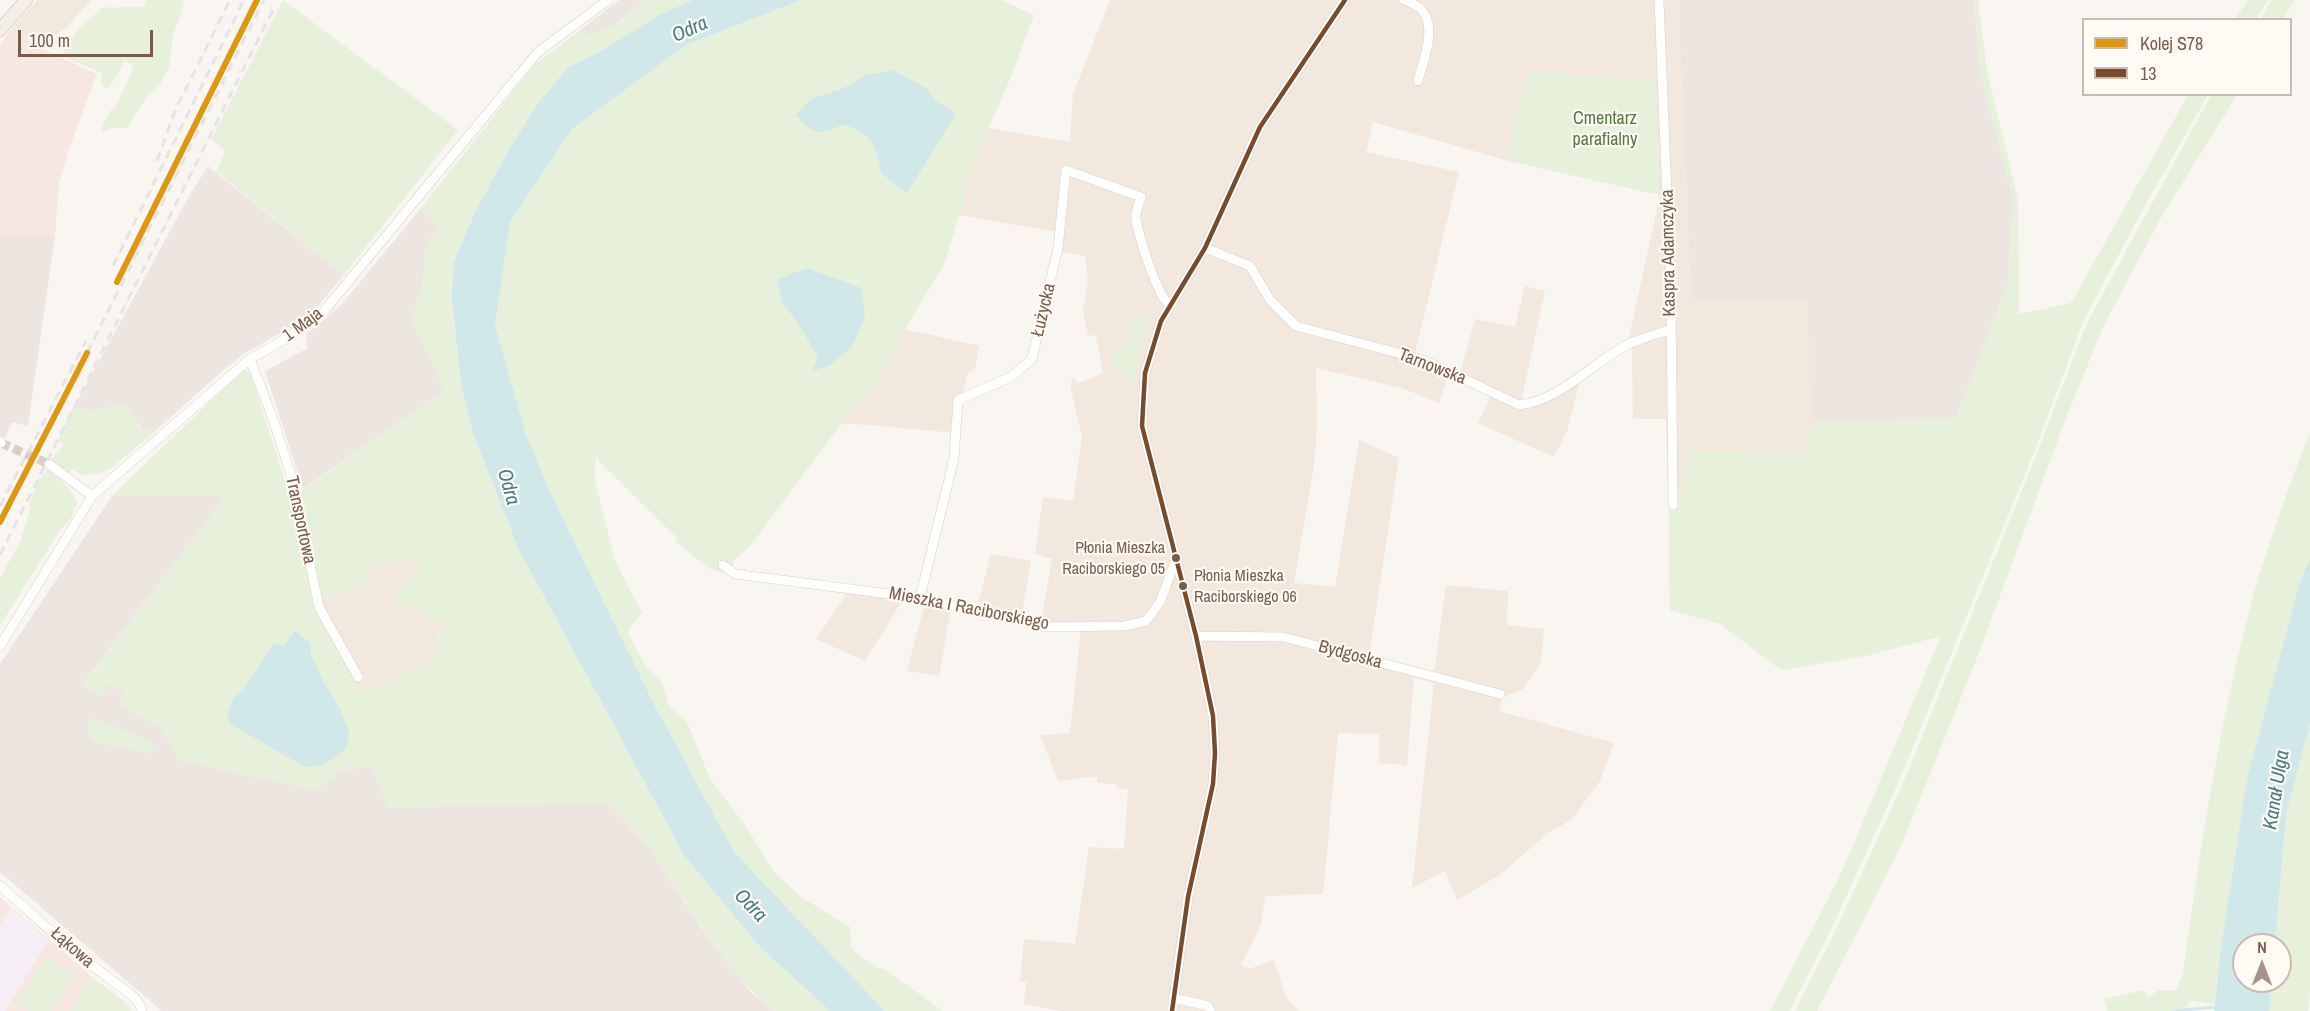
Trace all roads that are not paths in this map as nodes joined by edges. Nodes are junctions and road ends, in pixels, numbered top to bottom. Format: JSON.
{"nodes":[{"id":1,"x":26,"y":0,"type":"edge"},
{"id":2,"x":608,"y":0,"type":"edge"},
{"id":3,"x":1345,"y":0,"type":"edge"},
{"id":4,"x":1404,"y":0,"type":"edge"},
{"id":5,"x":1659,"y":0,"type":"edge"},
{"id":6,"x":0,"y":30,"type":"edge"},
{"id":7,"x":1418,"y":81,"type":"dead end"},
{"id":8,"x":1205,"y":248,"type":"junction"},
{"id":9,"x":1170,"y":306,"type":"junction"},
{"id":10,"x":1671,"y":329,"type":"junction"},
{"id":11,"x":250,"y":359,"type":"junction"},
{"id":12,"x":49,"y":464,"type":"tunnel mouth"},
{"id":13,"x":92,"y":496,"type":"junction"},
{"id":14,"x":1673,"y":506,"type":"dead end"},
{"id":15,"x":1177,"y":557,"type":"junction"},
{"id":16,"x":723,"y":566,"type":"dead end"},
{"id":17,"x":920,"y":598,"type":"junction"},
{"id":18,"x":1196,"y":636,"type":"junction"},
{"id":19,"x":0,"y":646,"type":"edge"},
{"id":20,"x":358,"y":677,"type":"dead end"},
{"id":21,"x":1500,"y":694,"type":"dead end"},
{"id":22,"x":0,"y":886,"type":"edge"},
{"id":23,"x":1173,"y":998,"type":"junction"},
{"id":24,"x":142,"y":1011,"type":"edge"},
{"id":25,"x":1172,"y":1011,"type":"edge"},
{"id":26,"x":1210,"y":1011,"type":"edge"}],
"edges":[{"from":1,"to":6,"type":"main road"},
{"from":2,"to":11,"type":"street","name":"1 Maja"},
{"from":3,"to":8,"type":"street"},
{"from":4,"to":7,"type":"street"},
{"from":5,"to":10,"type":"street","name":"Kaspra Adamczyka"},
{"from":8,"to":9,"type":"street"},
{"from":8,"to":10,"type":"street","name":"Tarnowska"},
{"from":9,"to":15,"type":"street"},
{"from":9,"to":17,"type":"street","name":"Łużycka"},
{"from":10,"to":14,"type":"street","name":"Kaspra Adamczyka"},
{"from":11,"to":13,"type":"street","name":"1 Maja"},
{"from":11,"to":20,"type":"street","name":"Transportowa"},
{"from":12,"to":13,"type":"street"},
{"from":13,"to":19,"type":"street","name":"1 Maja"},
{"from":15,"to":17,"type":"street","name":"Mieszka I Raciborskiego"},
{"from":15,"to":18,"type":"street"},
{"from":16,"to":17,"type":"street","name":"Mieszka I Raciborskiego"},
{"from":18,"to":21,"type":"street","name":"Bydgoska"},
{"from":18,"to":23,"type":"street"},
{"from":22,"to":24,"type":"street","name":"Łąkowa"},
{"from":23,"to":25,"type":"street"},
{"from":23,"to":26,"type":"street"}]}
